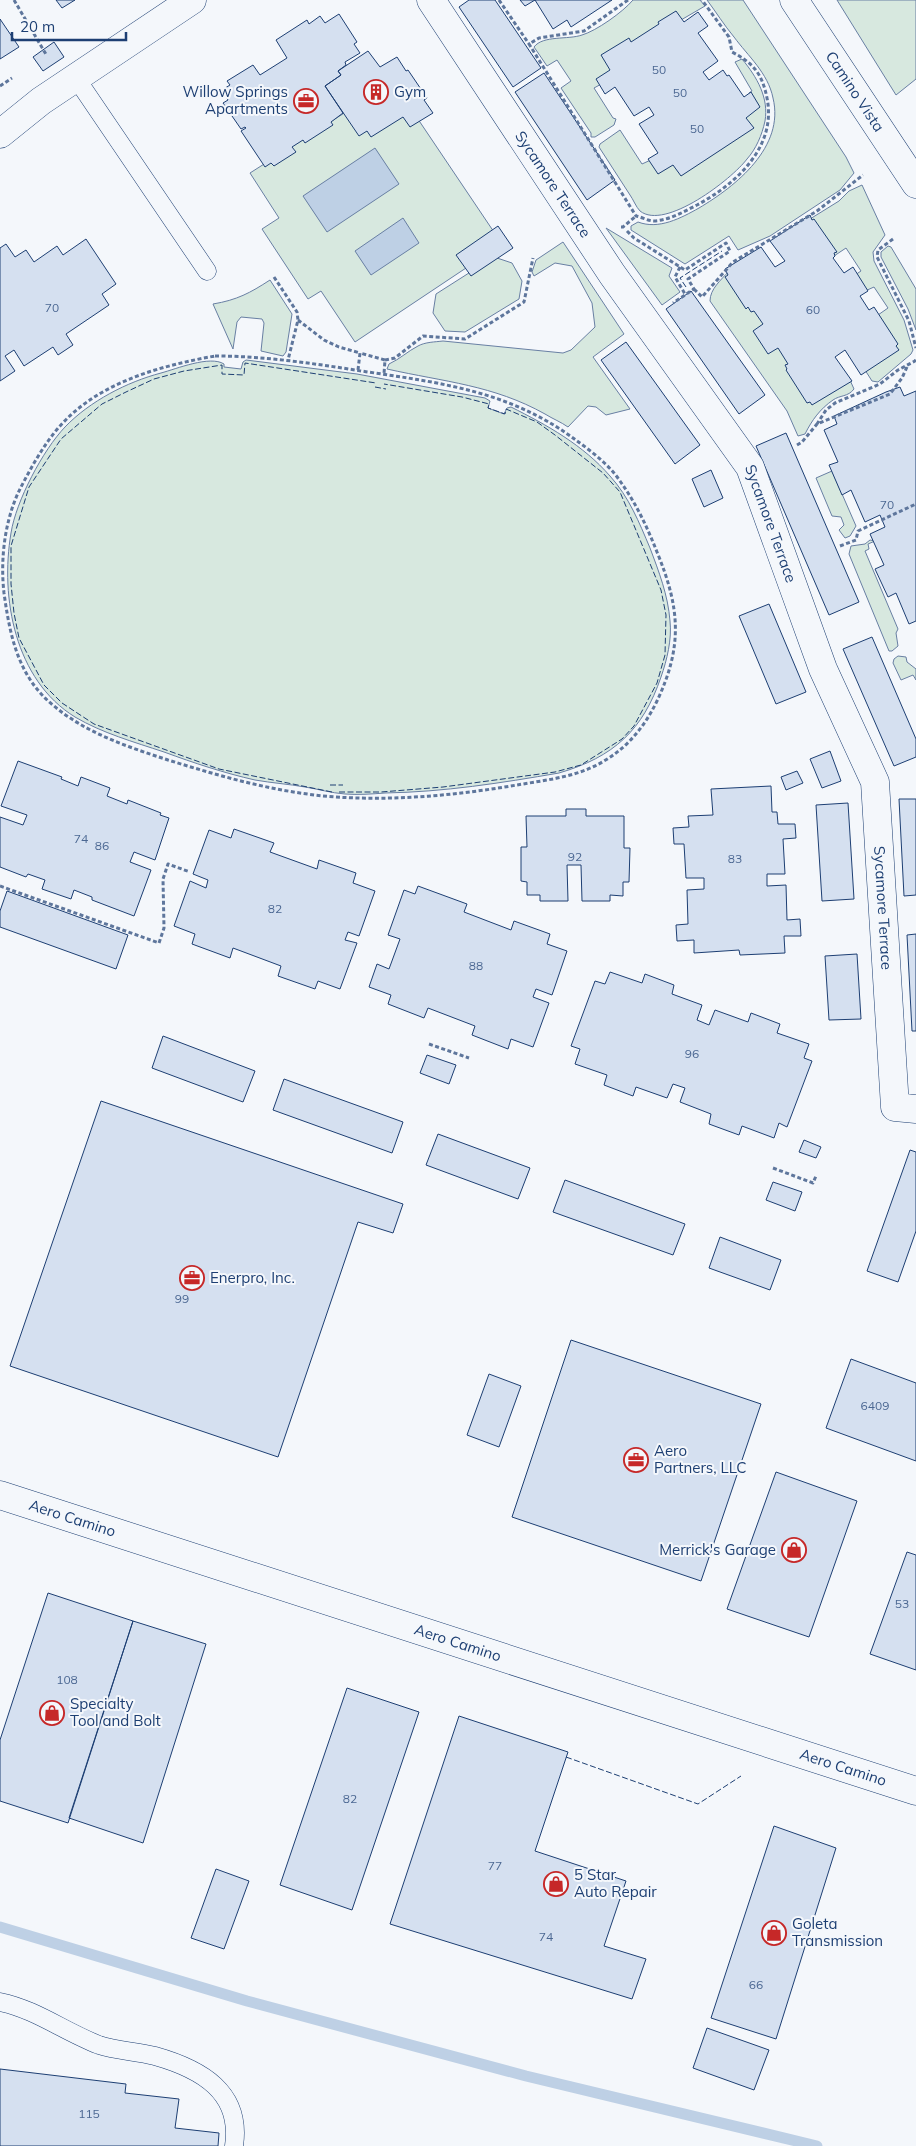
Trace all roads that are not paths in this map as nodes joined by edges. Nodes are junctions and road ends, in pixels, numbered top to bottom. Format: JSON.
{"nodes":[{"id":1,"x":192,"y":0,"type":"edge"},
{"id":2,"x":430,"y":0,"type":"edge"},
{"id":3,"x":794,"y":0,"type":"edge"},
{"id":4,"x":76,"y":78,"type":"junction"},
{"id":5,"x":0,"y":134,"type":"edge"},
{"id":6,"x":916,"y":184,"type":"edge"},
{"id":7,"x":207,"y":271,"type":"dead end"},
{"id":8,"x":916,"y":1109,"type":"edge"},
{"id":9,"x":0,"y":1496,"type":"edge"},
{"id":10,"x":916,"y":1791,"type":"edge"},
{"id":11,"x":0,"y":2002,"type":"edge"},
{"id":12,"x":234,"y":2146,"type":"edge"}],
"edges":[{"from":1,"to":4,"type":"street"},
{"from":2,"to":8,"type":"street","name":"Sycamore Terrace"},
{"from":3,"to":6,"type":"street","name":"Camino Vista"},
{"from":4,"to":5,"type":"street"},
{"from":4,"to":7,"type":"lane"},
{"from":9,"to":10,"type":"street","name":"Aero Camino"},
{"from":11,"to":12,"type":"lane"}]}
